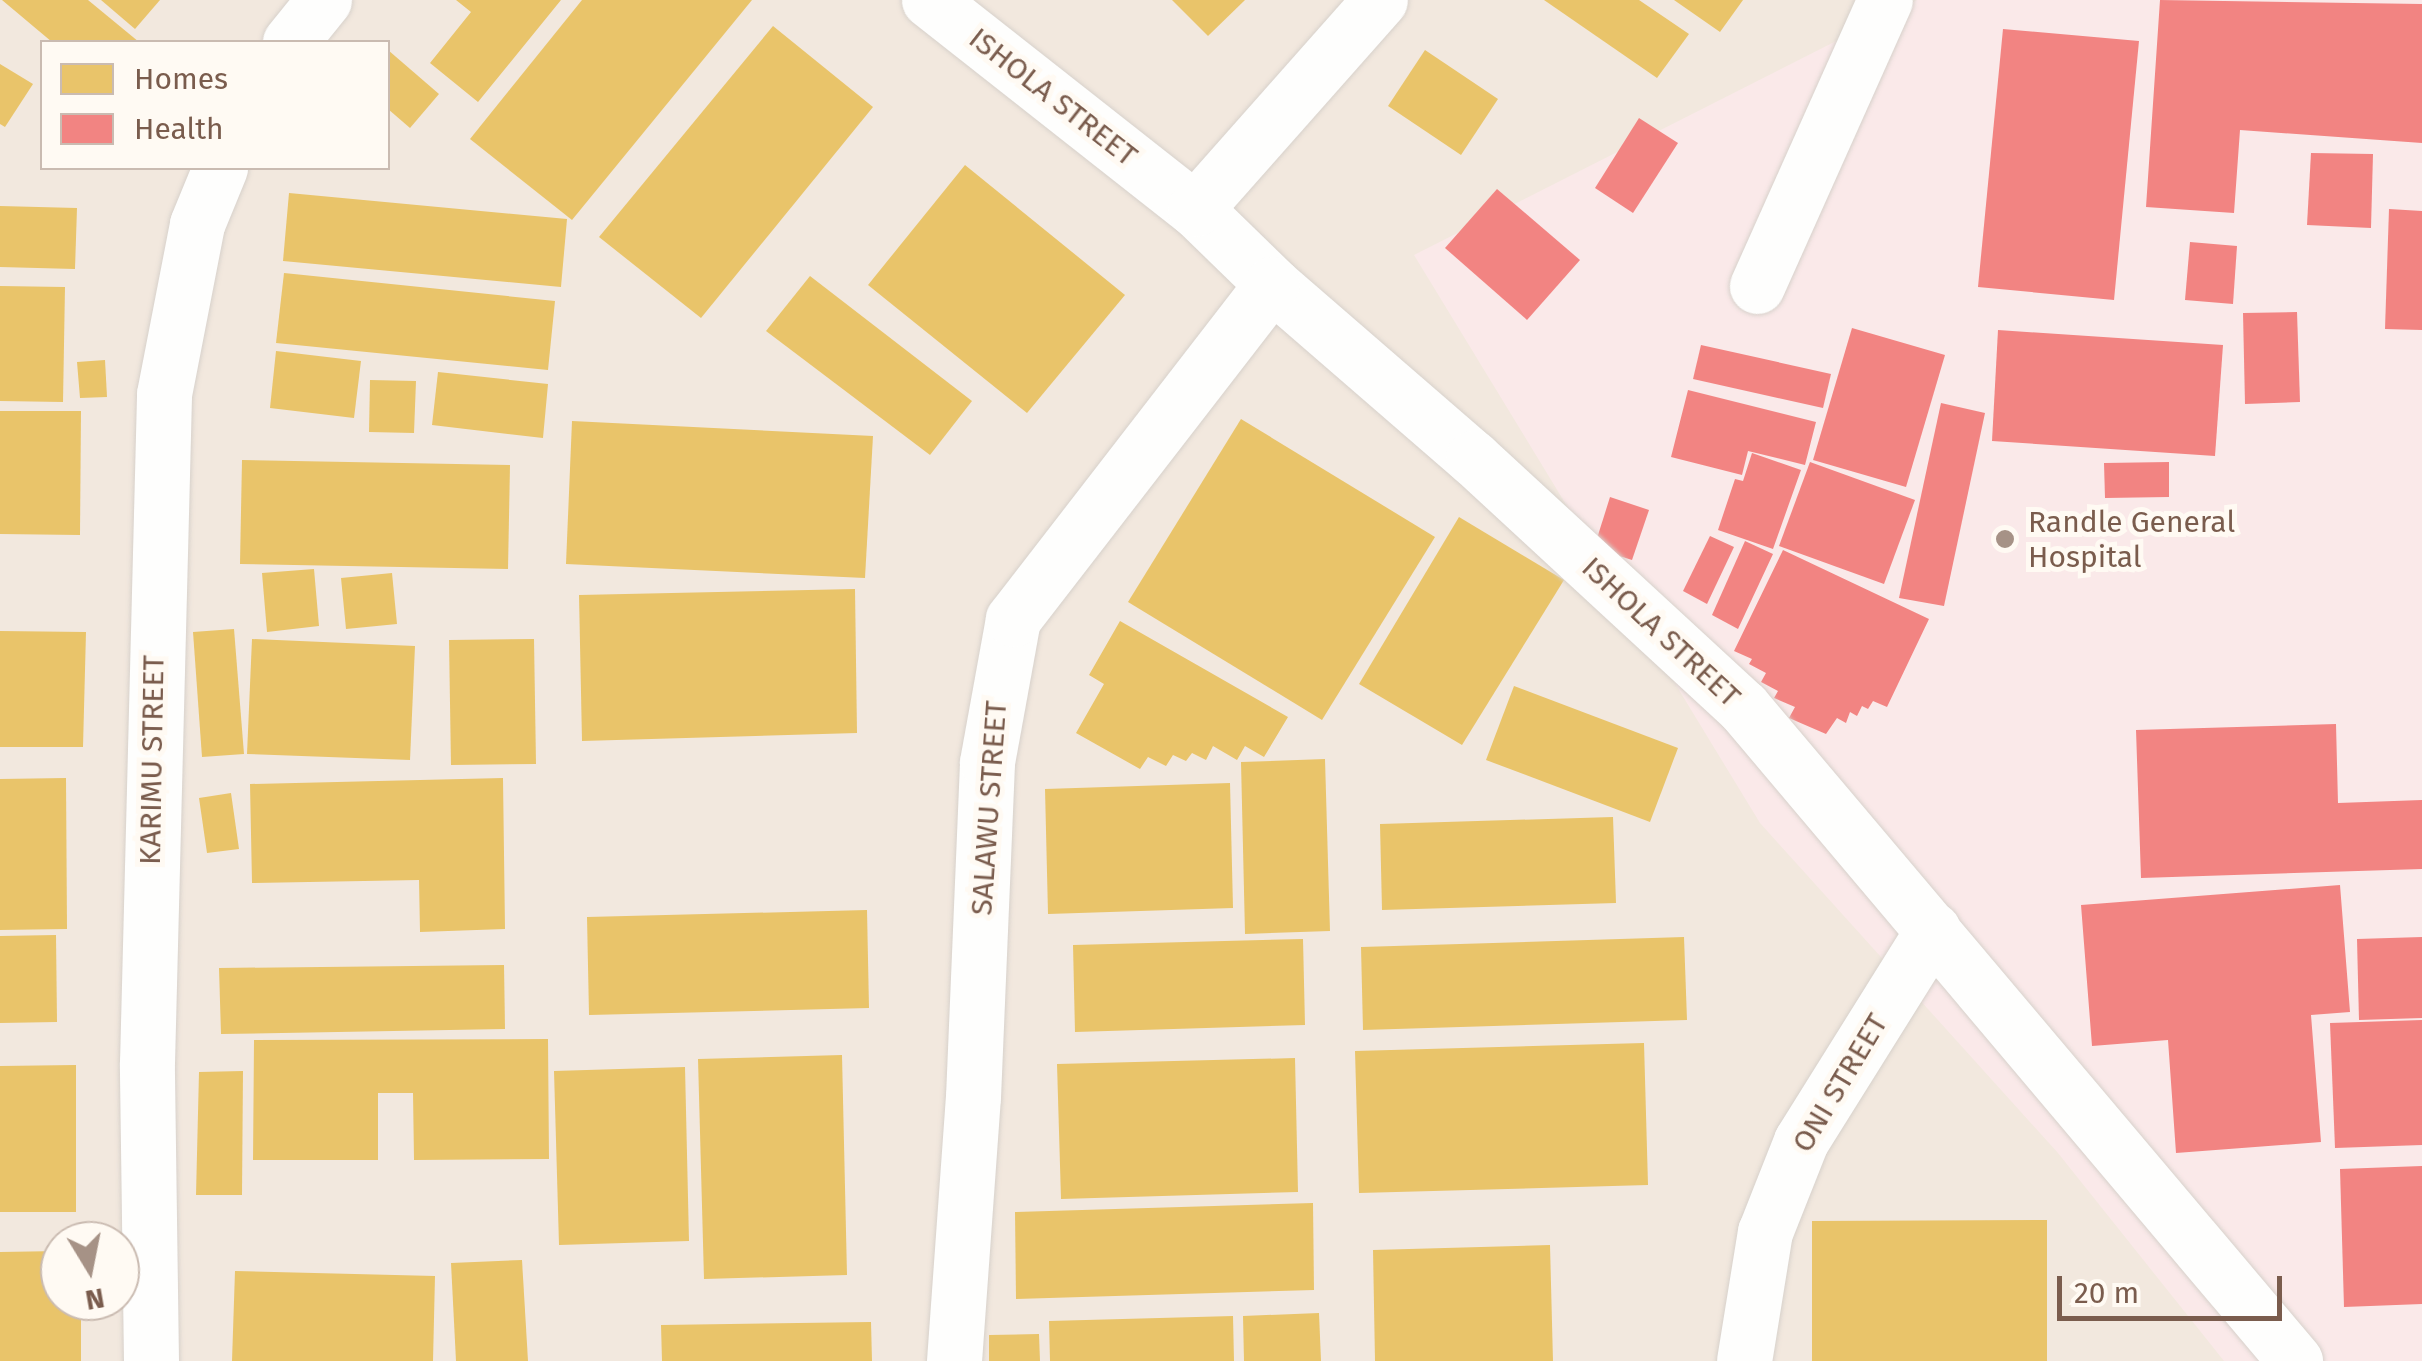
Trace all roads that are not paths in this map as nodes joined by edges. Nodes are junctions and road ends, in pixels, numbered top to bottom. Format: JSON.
{"nodes":[{"id":1,"x":324,"y":0,"type":"edge"},
{"id":2,"x":929,"y":0,"type":"edge"},
{"id":3,"x":1380,"y":0,"type":"edge"},
{"id":4,"x":1884,"y":0,"type":"edge"},
{"id":5,"x":292,"y":40,"type":"edge"},
{"id":6,"x":219,"y":170,"type":"edge"},
{"id":7,"x":1196,"y":209,"type":"junction"},
{"id":8,"x":1272,"y":284,"type":"junction"},
{"id":9,"x":1757,"y":286,"type":"dead end"},
{"id":10,"x":1932,"y":930,"type":"junction"},
{"id":11,"x":152,"y":1361,"type":"edge"},
{"id":12,"x":954,"y":1361,"type":"edge"},
{"id":13,"x":1744,"y":1361,"type":"edge"},
{"id":14,"x":2295,"y":1361,"type":"edge"}],
"edges":[{"from":1,"to":5,"type":"street"},
{"from":2,"to":7,"type":"street","name":"ISHOLA STREET"},
{"from":3,"to":7,"type":"street"},
{"from":4,"to":9,"type":"street"},
{"from":6,"to":11,"type":"street","name":"KARIMU STREET"},
{"from":7,"to":8,"type":"street","name":"ISHOLA STREET"},
{"from":8,"to":10,"type":"street","name":"ISHOLA STREET"},
{"from":8,"to":12,"type":"street","name":"SALAWU STREET"},
{"from":10,"to":13,"type":"street","name":"ONI STREET"},
{"from":10,"to":14,"type":"street","name":"ISHOLA STREET"}]}
